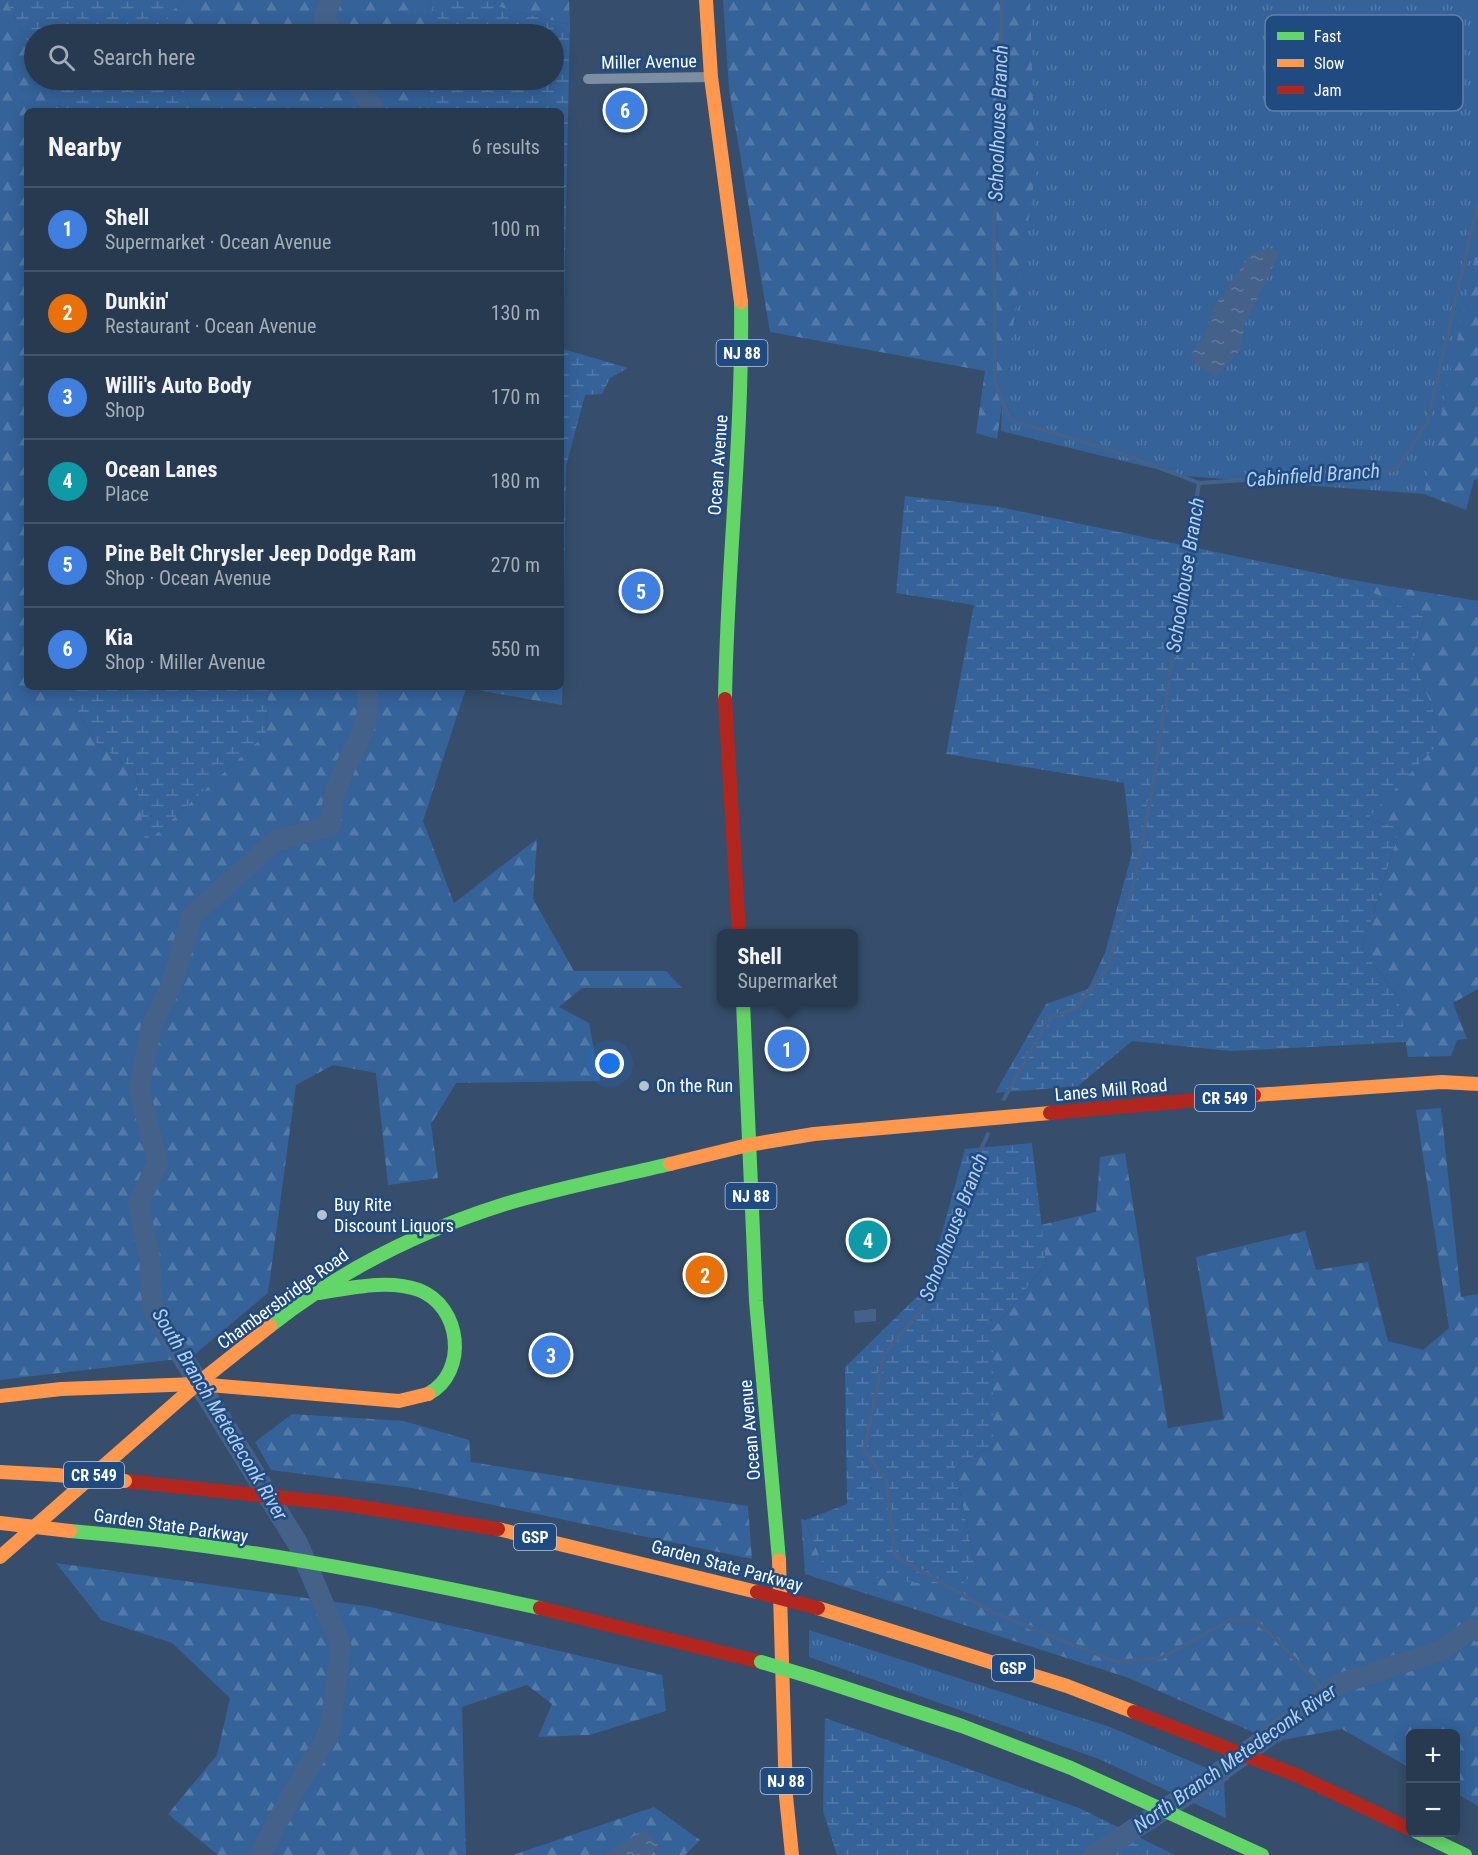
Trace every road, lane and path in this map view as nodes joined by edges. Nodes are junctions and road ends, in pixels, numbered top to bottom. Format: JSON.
{"nodes":[{"id":1,"x":706,"y":0,"type":"edge"},
{"id":2,"x":711,"y":77,"type":"junction"},
{"id":3,"x":588,"y":80,"type":"dead end"},
{"id":4,"x":739,"y":929,"type":"edge"},
{"id":5,"x":743,"y":1007,"type":"edge"},
{"id":6,"x":1478,"y":1084,"type":"edge"},
{"id":7,"x":748,"y":1145,"type":"junction"},
{"id":8,"x":319,"y":1293,"type":"junction"},
{"id":9,"x":189,"y":1386,"type":"junction"},
{"id":10,"x":0,"y":1396,"type":"edge"},
{"id":11,"x":0,"y":1472,"type":"edge"},
{"id":12,"x":0,"y":1523,"type":"edge"},
{"id":13,"x":0,"y":1557,"type":"edge"},
{"id":14,"x":1406,"y":1827,"type":"edge"},
{"id":15,"x":1426,"y":1837,"type":"edge"},
{"id":16,"x":792,"y":1855,"type":"edge"},
{"id":17,"x":1262,"y":1855,"type":"edge"},
{"id":18,"x":1465,"y":1855,"type":"edge"}],
"edges":[{"from":1,"to":2,"type":"main road","name":"Ocean Avenue","number":"NJ 88"},
{"from":2,"to":3,"type":"street","name":"Miller Avenue"},
{"from":2,"to":4,"type":"main road","name":"Ocean Avenue","number":"NJ 88"},
{"from":5,"to":7,"type":"main road","name":"Ocean Avenue","number":"NJ 88"},
{"from":6,"to":7,"type":"main road","name":"Lanes Mill Road","number":"CR 549"},
{"from":7,"to":8,"type":"main road","name":"Chambersbridge Road","number":"CR 549"},
{"from":7,"to":16,"type":"main road","name":"Ocean Avenue","number":"NJ 88"},
{"from":8,"to":9,"type":"main road","name":"Chambersbridge Road","number":"CR 549"},
{"from":8,"to":9,"type":"main road"},
{"from":9,"to":10,"type":"main road"},
{"from":9,"to":13,"type":"main road","name":"Chambersbridge Road","number":"CR 549"},
{"from":11,"to":14,"type":"main road","name":"Garden State Parkway","number":"GSP","bridge":true},
{"from":12,"to":17,"type":"main road","name":"Garden State Parkway","bridge":true},
{"from":15,"to":18,"type":"main road"}]}
